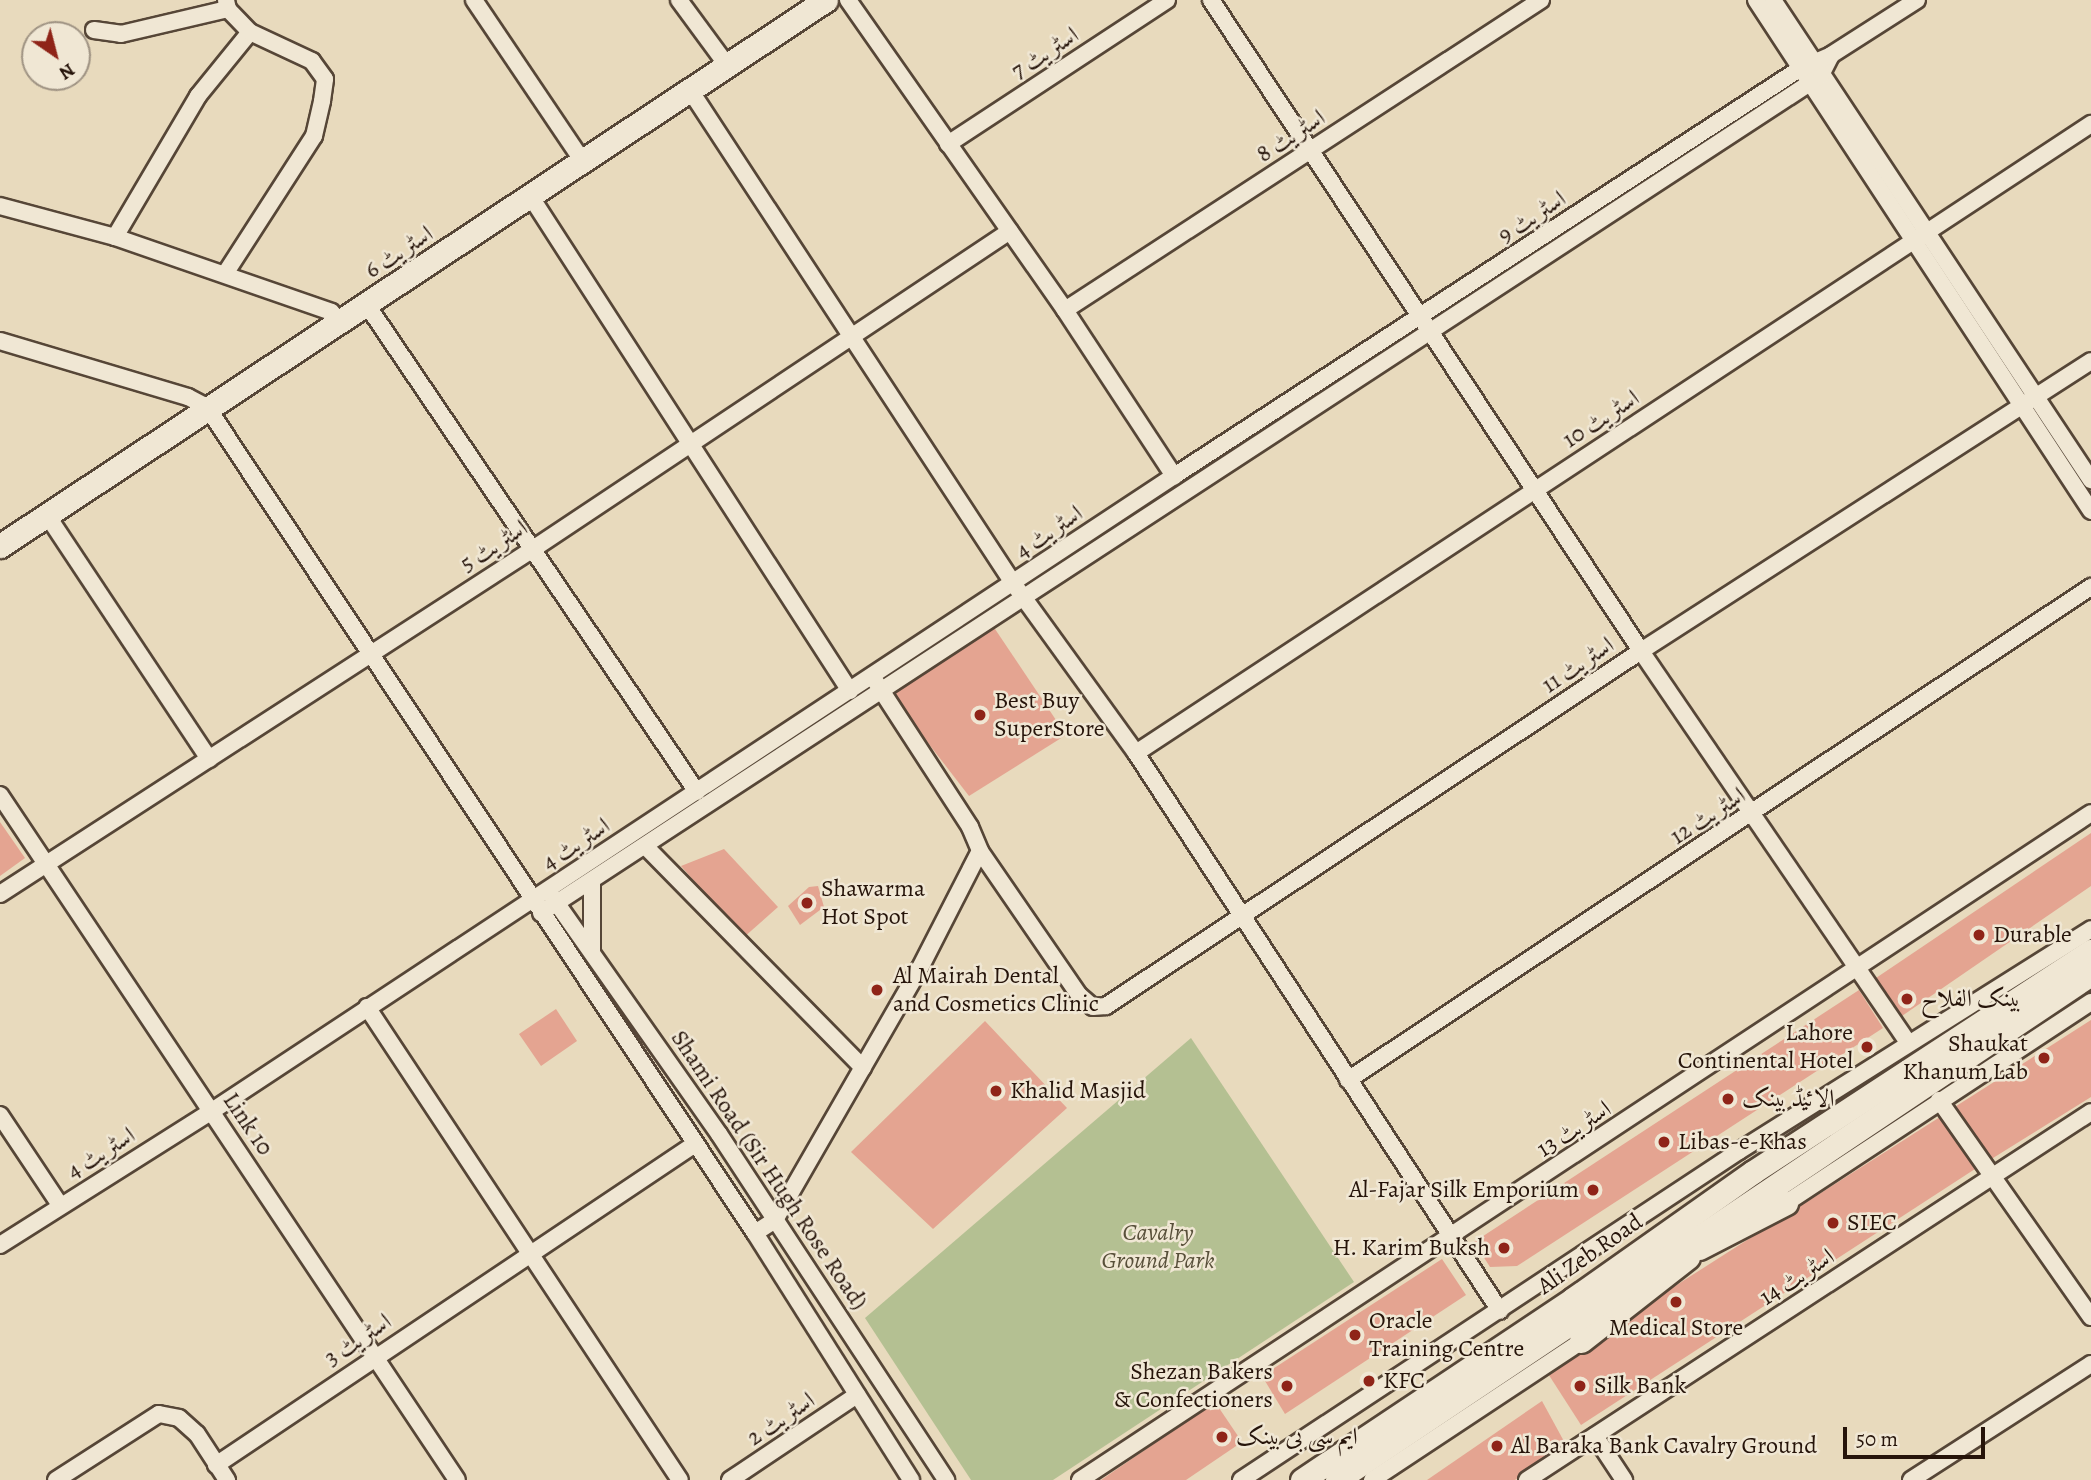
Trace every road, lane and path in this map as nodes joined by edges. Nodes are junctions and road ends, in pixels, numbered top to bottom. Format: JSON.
{"nodes":[{"id":1,"x":474,"y":0,"type":"edge"},
{"id":2,"x":679,"y":0,"type":"edge"},
{"id":3,"x":826,"y":0,"type":"edge"},
{"id":4,"x":848,"y":0,"type":"edge"},
{"id":5,"x":1167,"y":0,"type":"edge"},
{"id":6,"x":1211,"y":0,"type":"edge"},
{"id":7,"x":1542,"y":0,"type":"edge"},
{"id":8,"x":1756,"y":0,"type":"edge"},
{"id":9,"x":1773,"y":0,"type":"edge"},
{"id":10,"x":1917,"y":0,"type":"edge"},
{"id":11,"x":227,"y":5,"type":"edge"},
{"id":12,"x":94,"y":30,"type":"dead end"},
{"id":13,"x":250,"y":32,"type":"junction"},
{"id":14,"x":727,"y":65,"type":"junction"},
{"id":15,"x":1811,"y":72,"type":"junction"},
{"id":16,"x":690,"y":90,"type":"junction"},
{"id":17,"x":2091,"y":124,"type":"edge"},
{"id":18,"x":948,"y":144,"type":"junction"},
{"id":19,"x":1313,"y":149,"type":"junction"},
{"id":20,"x":582,"y":160,"type":"junction"},
{"id":21,"x":531,"y":197,"type":"junction"},
{"id":22,"x":0,"y":206,"type":"edge"},
{"id":23,"x":1010,"y":231,"type":"junction"},
{"id":24,"x":1920,"y":235,"type":"junction"},
{"id":25,"x":115,"y":237,"type":"junction"},
{"id":26,"x":225,"y":274,"type":"junction"},
{"id":27,"x":367,"y":304,"type":"junction"},
{"id":28,"x":1065,"y":310,"type":"junction"},
{"id":29,"x":1420,"y":317,"type":"junction"},
{"id":30,"x":340,"y":321,"type":"junction"},
{"id":31,"x":1429,"y":332,"type":"junction"},
{"id":32,"x":849,"y":340,"type":"junction"},
{"id":33,"x":0,"y":341,"type":"edge"},
{"id":34,"x":2091,"y":361,"type":"edge"},
{"id":35,"x":2029,"y":401,"type":"junction"},
{"id":36,"x":207,"y":407,"type":"junction"},
{"id":37,"x":689,"y":443,"type":"junction"},
{"id":38,"x":1174,"y":476,"type":"junction"},
{"id":39,"x":2091,"y":480,"type":"edge"},
{"id":40,"x":1535,"y":490,"type":"junction"},
{"id":41,"x":2091,"y":511,"type":"edge"},
{"id":42,"x":47,"y":515,"type":"junction"},
{"id":43,"x":0,"y":546,"type":"edge"},
{"id":44,"x":533,"y":549,"type":"junction"},
{"id":45,"x":1013,"y":583,"type":"junction"},
{"id":46,"x":2091,"y":587,"type":"edge"},
{"id":47,"x":1025,"y":597,"type":"junction"},
{"id":48,"x":1641,"y":651,"type":"junction"},
{"id":49,"x":370,"y":653,"type":"junction"},
{"id":50,"x":872,"y":676,"type":"junction"},
{"id":51,"x":850,"y":691,"type":"junction"},
{"id":52,"x":883,"y":691,"type":"junction"},
{"id":53,"x":1136,"y":753,"type":"junction"},
{"id":54,"x":209,"y":759,"type":"junction"},
{"id":55,"x":697,"y":792,"type":"junction"},
{"id":56,"x":0,"y":795,"type":"edge"},
{"id":57,"x":2091,"y":813,"type":"edge"},
{"id":58,"x":1753,"y":814,"type":"junction"},
{"id":59,"x":647,"y":848,"type":"junction"},
{"id":60,"x":980,"y":851,"type":"junction"},
{"id":61,"x":46,"y":864,"type":"junction"},
{"id":62,"x":592,"y":881,"type":"junction"},
{"id":63,"x":0,"y":894,"type":"edge"},
{"id":64,"x":552,"y":897,"type":"junction"},
{"id":65,"x":537,"y":907,"type":"junction"},
{"id":66,"x":1242,"y":916,"type":"junction"},
{"id":67,"x":2091,"y":929,"type":"edge"},
{"id":68,"x":592,"y":951,"type":"junction"},
{"id":69,"x":2091,"y":951,"type":"edge"},
{"id":70,"x":1859,"y":970,"type":"junction"},
{"id":71,"x":2091,"y":974,"type":"edge"},
{"id":72,"x":2091,"y":1002,"type":"edge"},
{"id":73,"x":368,"y":1007,"type":"junction"},
{"id":74,"x":1908,"y":1043,"type":"junction"},
{"id":75,"x":863,"y":1069,"type":"junction"},
{"id":76,"x":1348,"y":1080,"type":"junction"},
{"id":77,"x":1934,"y":1090,"type":"junction"},
{"id":78,"x":212,"y":1111,"type":"junction"},
{"id":79,"x":2091,"y":1112,"type":"edge"},
{"id":80,"x":0,"y":1115,"type":"edge"},
{"id":81,"x":695,"y":1144,"type":"junction"},
{"id":82,"x":1739,"y":1151,"type":"junction"},
{"id":83,"x":1808,"y":1160,"type":"junction"},
{"id":84,"x":1753,"y":1172,"type":"junction"},
{"id":85,"x":1995,"y":1175,"type":"junction"},
{"id":86,"x":1786,"y":1203,"type":"junction"},
{"id":87,"x":60,"y":1205,"type":"junction"},
{"id":88,"x":775,"y":1220,"type":"junction"},
{"id":89,"x":755,"y":1233,"type":"junction"},
{"id":90,"x":1453,"y":1236,"type":"junction"},
{"id":91,"x":0,"y":1245,"type":"edge"},
{"id":92,"x":1697,"y":1249,"type":"junction"},
{"id":93,"x":529,"y":1253,"type":"junction"},
{"id":94,"x":1500,"y":1311,"type":"junction"},
{"id":95,"x":1583,"y":1311,"type":"junction"},
{"id":96,"x":2091,"y":1317,"type":"edge"},
{"id":97,"x":1581,"y":1341,"type":"junction"},
{"id":98,"x":376,"y":1355,"type":"junction"},
{"id":99,"x":2091,"y":1364,"type":"edge"},
{"id":100,"x":857,"y":1395,"type":"junction"},
{"id":101,"x":1595,"y":1436,"type":"junction"},
{"id":102,"x":216,"y":1465,"type":"junction"},
{"id":103,"x":56,"y":1480,"type":"edge"},
{"id":104,"x":227,"y":1480,"type":"edge"},
{"id":105,"x":457,"y":1480,"type":"edge"},
{"id":106,"x":680,"y":1480,"type":"edge"},
{"id":107,"x":730,"y":1480,"type":"edge"},
{"id":108,"x":911,"y":1480,"type":"edge"},
{"id":109,"x":946,"y":1480,"type":"edge"},
{"id":110,"x":1080,"y":1480,"type":"edge"},
{"id":111,"x":1241,"y":1480,"type":"edge"},
{"id":112,"x":1302,"y":1480,"type":"edge"},
{"id":113,"x":1337,"y":1480,"type":"edge"},
{"id":114,"x":1372,"y":1480,"type":"edge"},
{"id":115,"x":1527,"y":1480,"type":"edge"},
{"id":116,"x":1624,"y":1480,"type":"edge"},
{"id":117,"x":1911,"y":1480,"type":"edge"}],
"edges":[{"from":1,"to":20,"type":"street"},
{"from":2,"to":14,"type":"street"},
{"from":3,"to":14,"type":"main road","name":"اسٹریٹ 6"},
{"from":4,"to":18,"type":"street"},
{"from":5,"to":18,"type":"street","name":"اسٹریٹ 7"},
{"from":6,"to":19,"type":"street"},
{"from":7,"to":19,"type":"street","name":"اسٹریٹ 8"},
{"from":8,"to":15,"type":"street"},
{"from":9,"to":15,"type":"street"},
{"from":10,"to":15,"type":"street","name":"اسٹریٹ 9"},
{"from":11,"to":12,"type":"street"},
{"from":11,"to":13,"type":"street"},
{"from":13,"to":25,"type":"street"},
{"from":13,"to":26,"type":"street"},
{"from":14,"to":16,"type":"main road","name":"اسٹریٹ 6"},
{"from":15,"to":24,"type":"street"},
{"from":15,"to":29,"type":"street","name":"اسٹریٹ 9"},
{"from":15,"to":31,"type":"street"},
{"from":16,"to":20,"type":"main road","name":"اسٹریٹ 6"},
{"from":16,"to":32,"type":"street"},
{"from":17,"to":24,"type":"street","name":"اسٹریٹ 10"},
{"from":18,"to":23,"type":"street"},
{"from":19,"to":28,"type":"street","name":"اسٹریٹ 8"},
{"from":19,"to":29,"type":"street"},
{"from":20,"to":21,"type":"main road","name":"اسٹریٹ 6"},
{"from":21,"to":27,"type":"main road","name":"اسٹریٹ 6"},
{"from":21,"to":37,"type":"street"},
{"from":22,"to":25,"type":"street"},
{"from":23,"to":28,"type":"street"},
{"from":23,"to":32,"type":"street","name":"اسٹریٹ 5"},
{"from":24,"to":35,"type":"street"},
{"from":24,"to":40,"type":"street","name":"اسٹریٹ 10"},
{"from":25,"to":26,"type":"street"},
{"from":26,"to":30,"type":"street"},
{"from":27,"to":30,"type":"main road","name":"اسٹریٹ 6"},
{"from":27,"to":44,"type":"street"},
{"from":28,"to":38,"type":"street"},
{"from":29,"to":31,"type":"street"},
{"from":29,"to":38,"type":"street","name":"اسٹریٹ 9"},
{"from":30,"to":36,"type":"main road","name":"اسٹریٹ 6"},
{"from":31,"to":40,"type":"street"},
{"from":31,"to":47,"type":"street"},
{"from":32,"to":37,"type":"street","name":"اسٹریٹ 5"},
{"from":32,"to":45,"type":"street"},
{"from":33,"to":36,"type":"street"},
{"from":34,"to":35,"type":"street","name":"اسٹریٹ 11"},
{"from":35,"to":39,"type":"street"},
{"from":35,"to":41,"type":"street"},
{"from":35,"to":48,"type":"street","name":"اسٹریٹ 11"},
{"from":36,"to":42,"type":"main road","name":"اسٹریٹ 6"},
{"from":36,"to":49,"type":"street","name":"Shami Road (Sir Hugh Rose Road)"},
{"from":37,"to":44,"type":"street","name":"اسٹریٹ 5"},
{"from":37,"to":51,"type":"street"},
{"from":38,"to":45,"type":"street","name":"اسٹریٹ 4"},
{"from":40,"to":48,"type":"street"},
{"from":40,"to":53,"type":"street","name":"اسٹریٹ 10"},
{"from":42,"to":43,"type":"main road","name":"اسٹریٹ 6"},
{"from":42,"to":54,"type":"street"},
{"from":44,"to":49,"type":"street","name":"اسٹریٹ 5"},
{"from":44,"to":55,"type":"street"},
{"from":45,"to":47,"type":"street"},
{"from":45,"to":50,"type":"street","name":"اسٹریٹ 4"},
{"from":46,"to":58,"type":"street","name":"اسٹریٹ 12"},
{"from":47,"to":52,"type":"street"},
{"from":47,"to":53,"type":"street"},
{"from":48,"to":58,"type":"street"},
{"from":48,"to":66,"type":"street","name":"اسٹریٹ 11"},
{"from":49,"to":54,"type":"street","name":"اسٹریٹ 5"},
{"from":49,"to":65,"type":"street","name":"Shami Road (Sir Hugh Rose Road)"},
{"from":50,"to":51,"type":"street","name":"اسٹریٹ 4"},
{"from":50,"to":52,"type":"street"},
{"from":51,"to":55,"type":"street","name":"اسٹریٹ 4"},
{"from":52,"to":59,"type":"street"},
{"from":52,"to":60,"type":"street"},
{"from":53,"to":66,"type":"street"},
{"from":54,"to":61,"type":"street","name":"اسٹریٹ 5"},
{"from":55,"to":64,"type":"street","name":"اسٹریٹ 4"},
{"from":56,"to":61,"type":"street","name":"Link 10"},
{"from":57,"to":70,"type":"street","name":"اسٹریٹ 13"},
{"from":58,"to":70,"type":"street"},
{"from":58,"to":76,"type":"street","name":"اسٹریٹ 12"},
{"from":59,"to":62,"type":"street"},
{"from":59,"to":75,"type":"street"},
{"from":60,"to":66,"type":"street","name":"اسٹریٹ 11"},
{"from":60,"to":75,"type":"street"},
{"from":61,"to":63,"type":"street","name":"اسٹریٹ 5"},
{"from":61,"to":78,"type":"street","name":"Link 10"},
{"from":62,"to":64,"type":"street"},
{"from":62,"to":68,"type":"street"},
{"from":64,"to":65,"type":"street","name":"اسٹریٹ 4"},
{"from":64,"to":68,"type":"street","name":"Shami Road (Sir Hugh Rose Road)"},
{"from":65,"to":73,"type":"street","name":"اسٹریٹ 4"},
{"from":65,"to":81,"type":"street","name":"Shami Road (Sir Hugh Rose Road)"},
{"from":66,"to":76,"type":"street"},
{"from":67,"to":74,"type":"street"},
{"from":68,"to":88,"type":"street","name":"Shami Road (Sir Hugh Rose Road)"},
{"from":69,"to":84,"type":"main road","name":"Ali Zeb Road"},
{"from":70,"to":74,"type":"street"},
{"from":70,"to":90,"type":"street","name":"اسٹریٹ 13"},
{"from":71,"to":77,"type":"main road","name":"Ali Zeb Road"},
{"from":72,"to":77,"type":"street"},
{"from":73,"to":78,"type":"street","name":"اسٹریٹ 4"},
{"from":73,"to":93,"type":"street"},
{"from":74,"to":82,"type":"street"},
{"from":75,"to":88,"type":"street"},
{"from":76,"to":90,"type":"street"},
{"from":77,"to":83,"type":"main road","name":"Ali Zeb Road"},
{"from":77,"to":85,"type":"street"},
{"from":77,"to":86,"type":"street"},
{"from":78,"to":87,"type":"street","name":"اسٹریٹ 4"},
{"from":78,"to":98,"type":"street","name":"Link 10"},
{"from":79,"to":85,"type":"street","name":"اسٹریٹ 14"},
{"from":80,"to":87,"type":"street"},
{"from":81,"to":89,"type":"street","name":"Shami Road (Sir Hugh Rose Road)"},
{"from":81,"to":93,"type":"street","name":"اسٹریٹ 3"},
{"from":82,"to":84,"type":"street"},
{"from":82,"to":94,"type":"street"},
{"from":83,"to":92,"type":"main road"},
{"from":83,"to":95,"type":"main road","name":"Ali Zeb Road"},
{"from":84,"to":112,"type":"main road","name":"Ali Zeb Road"},
{"from":85,"to":96,"type":"street"},
{"from":85,"to":101,"type":"street","name":"اسٹریٹ 14"},
{"from":86,"to":92,"type":"main road"},
{"from":86,"to":97,"type":"street"},
{"from":87,"to":91,"type":"street","name":"اسٹریٹ 4"},
{"from":88,"to":89,"type":"street"},
{"from":88,"to":109,"type":"street","name":"Shami Road (Sir Hugh Rose Road)"},
{"from":89,"to":100,"type":"street","name":"Shami Road (Sir Hugh Rose Road)"},
{"from":90,"to":94,"type":"street"},
{"from":90,"to":110,"type":"street","name":"اسٹریٹ 13"},
{"from":92,"to":95,"type":"main road"},
{"from":92,"to":97,"type":"main road"},
{"from":93,"to":98,"type":"street","name":"اسٹریٹ 3"},
{"from":93,"to":106,"type":"street"},
{"from":94,"to":111,"type":"street"},
{"from":95,"to":113,"type":"main road","name":"Ali Zeb Road"},
{"from":97,"to":114,"type":"street"},
{"from":98,"to":102,"type":"street","name":"اسٹریٹ 3"},
{"from":98,"to":105,"type":"street","name":"Link 10"},
{"from":99,"to":117,"type":"street"},
{"from":100,"to":107,"type":"street","name":"اسٹریٹ 2"},
{"from":100,"to":108,"type":"street","name":"Shami Road (Sir Hugh Rose Road)"},
{"from":101,"to":115,"type":"street","name":"اسٹریٹ 14"},
{"from":101,"to":116,"type":"street"},
{"from":102,"to":103,"type":"street"},
{"from":102,"to":104,"type":"street"}]}
